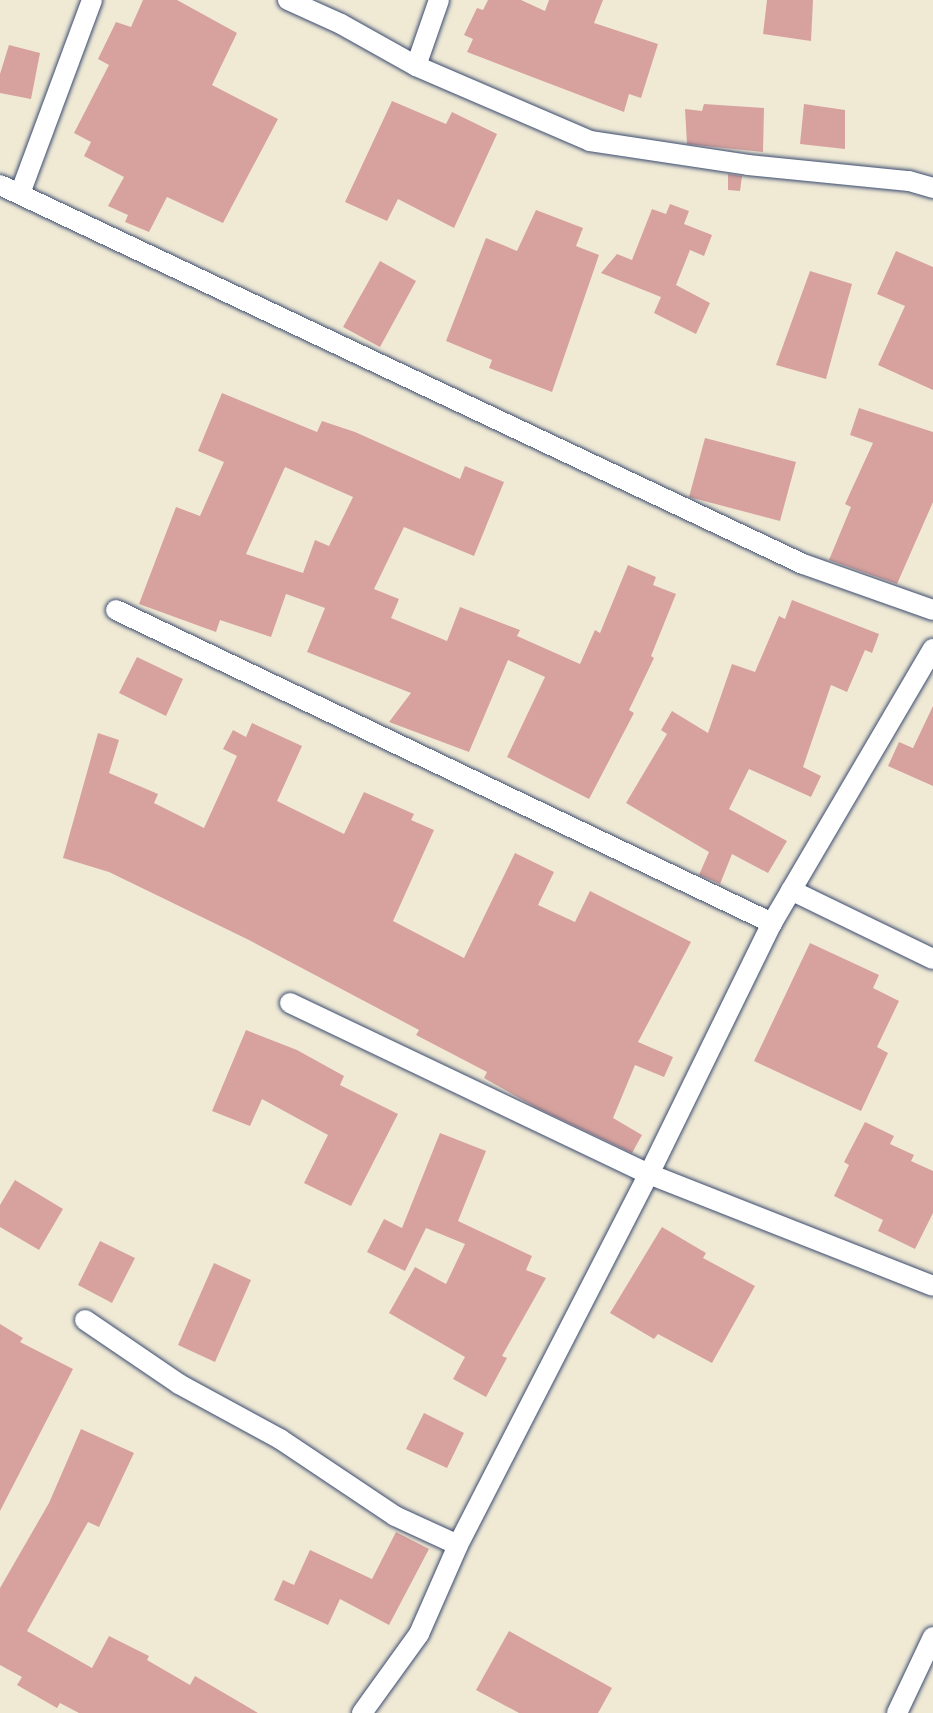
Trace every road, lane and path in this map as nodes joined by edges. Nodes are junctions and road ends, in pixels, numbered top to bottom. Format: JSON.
{"nodes":[{"id":1,"x":92,"y":0,"type":"edge"},
{"id":2,"x":288,"y":0,"type":"edge"},
{"id":3,"x":439,"y":0,"type":"edge"},
{"id":4,"x":416,"y":66,"type":"junction"},
{"id":5,"x":0,"y":184,"type":"edge"},
{"id":6,"x":933,"y":188,"type":"edge"},
{"id":7,"x":21,"y":191,"type":"junction"},
{"id":8,"x":116,"y":610,"type":"dead end"},
{"id":9,"x":933,"y":610,"type":"edge"},
{"id":10,"x":933,"y":649,"type":"edge"},
{"id":11,"x":791,"y":890,"type":"junction"},
{"id":12,"x":772,"y":923,"type":"junction"},
{"id":13,"x":933,"y":959,"type":"edge"},
{"id":14,"x":290,"y":1003,"type":"dead end"},
{"id":15,"x":649,"y":1174,"type":"junction"},
{"id":16,"x":933,"y":1286,"type":"edge"},
{"id":17,"x":89,"y":1323,"type":"dead end"},
{"id":18,"x":458,"y":1545,"type":"junction"},
{"id":19,"x":933,"y":1637,"type":"edge"},
{"id":20,"x":362,"y":1713,"type":"edge"},
{"id":21,"x":897,"y":1713,"type":"edge"}],
"edges":[{"from":1,"to":7,"type":"street"},
{"from":2,"to":4,"type":"street"},
{"from":3,"to":4,"type":"street"},
{"from":4,"to":6,"type":"street"},
{"from":5,"to":7,"type":"street"},
{"from":7,"to":9,"type":"street"},
{"from":8,"to":12,"type":"street"},
{"from":10,"to":11,"type":"street"},
{"from":11,"to":12,"type":"street"},
{"from":11,"to":13,"type":"street"},
{"from":12,"to":15,"type":"street"},
{"from":14,"to":15,"type":"street"},
{"from":15,"to":16,"type":"street"},
{"from":15,"to":18,"type":"street"},
{"from":17,"to":18,"type":"street"},
{"from":18,"to":20,"type":"street"},
{"from":19,"to":21,"type":"street"}]}
